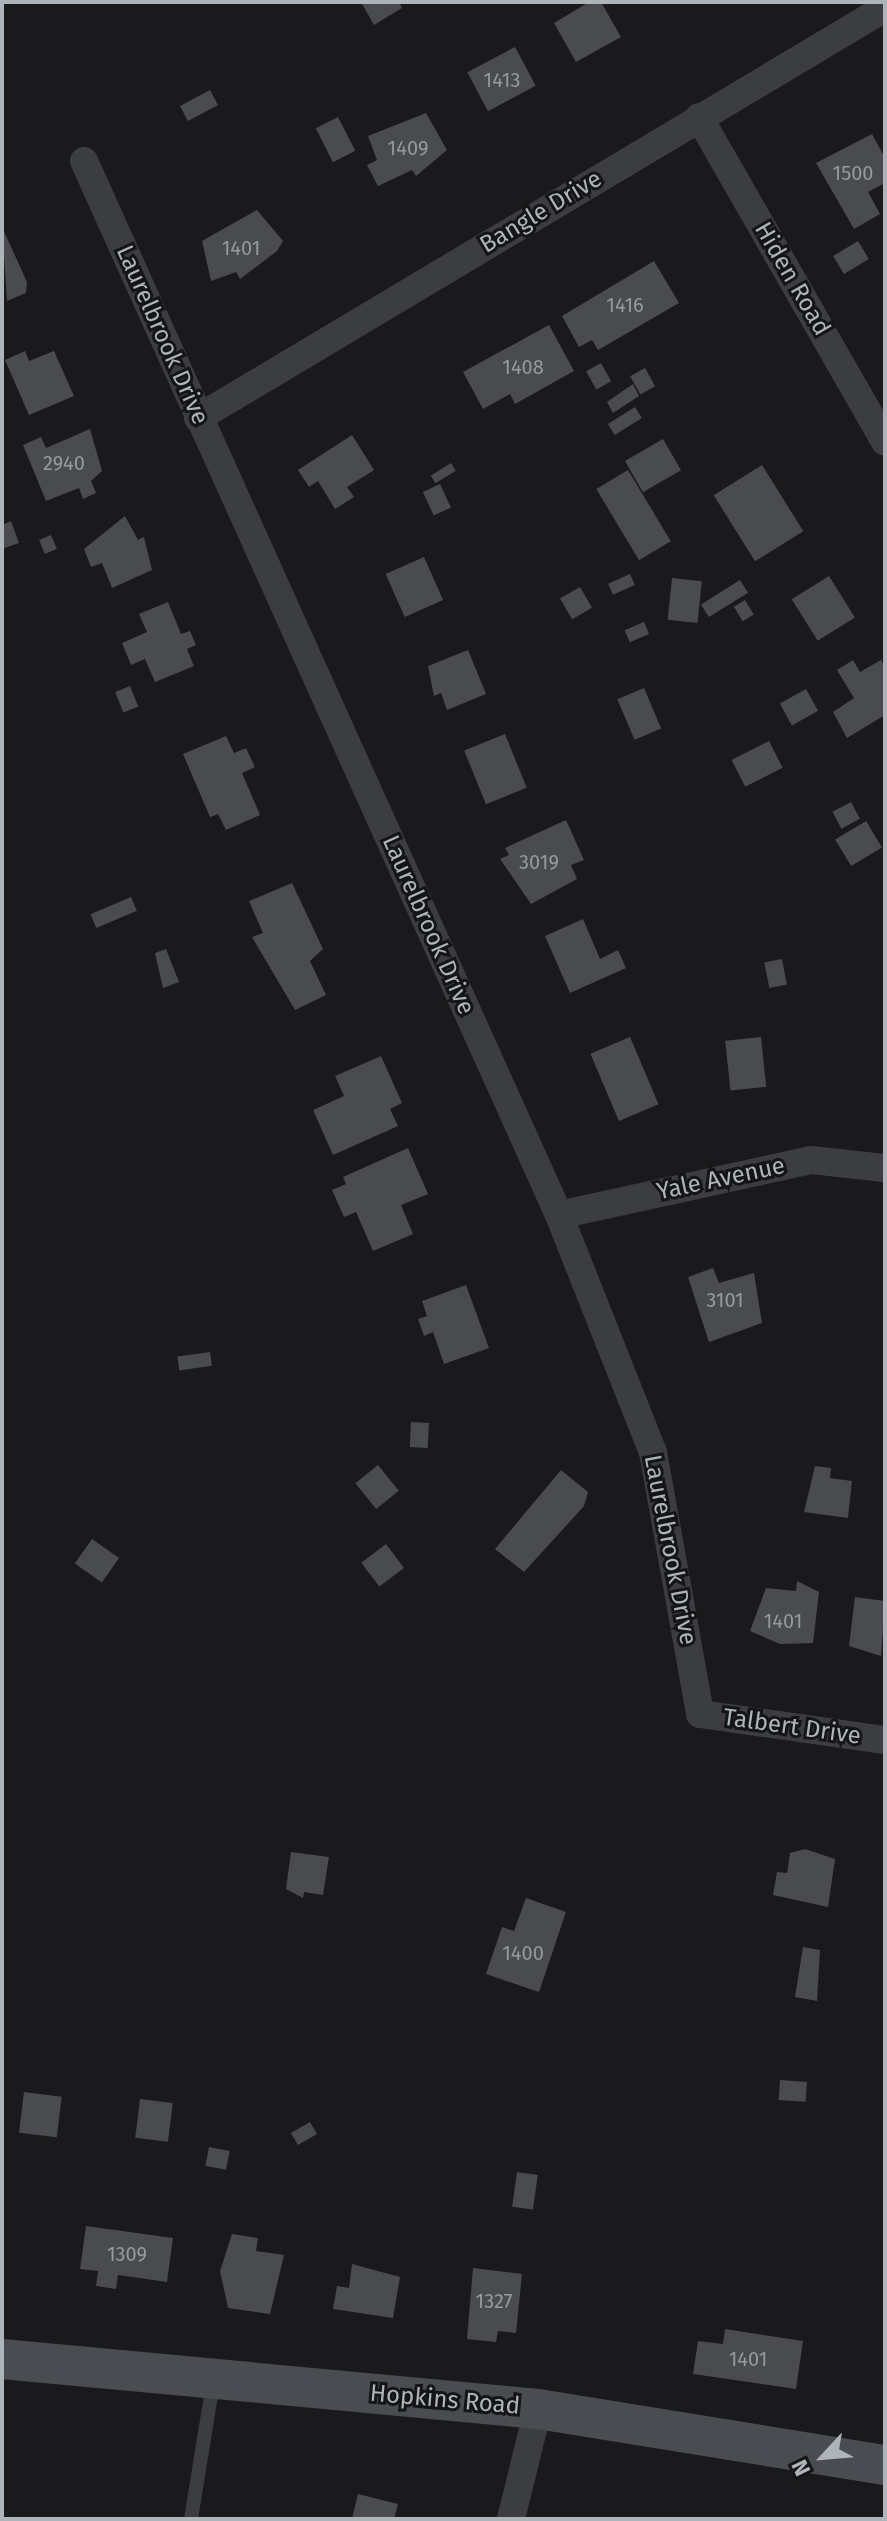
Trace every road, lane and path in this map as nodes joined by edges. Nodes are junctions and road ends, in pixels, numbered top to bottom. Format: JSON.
{"nodes":[{"id":1,"x":885,"y":8,"type":"edge"},
{"id":2,"x":699,"y":117,"type":"junction"},
{"id":3,"x":84,"y":161,"type":"dead end"},
{"id":4,"x":198,"y":418,"type":"junction"},
{"id":5,"x":885,"y":442,"type":"edge"},
{"id":6,"x":885,"y":1168,"type":"edge"},
{"id":7,"x":559,"y":1215,"type":"junction"},
{"id":8,"x":700,"y":1714,"type":"joint"},
{"id":9,"x":885,"y":1740,"type":"edge"},
{"id":10,"x":2,"y":2359,"type":"edge"},
{"id":11,"x":214,"y":2378,"type":"junction"},
{"id":12,"x":538,"y":2409,"type":"junction"},
{"id":13,"x":885,"y":2465,"type":"edge"},
{"id":14,"x":191,"y":2519,"type":"edge"},
{"id":15,"x":511,"y":2519,"type":"edge"}],
"edges":[{"from":1,"to":2,"type":"street","name":"Bangle Drive"},
{"from":2,"to":4,"type":"street","name":"Bangle Drive"},
{"from":2,"to":5,"type":"street","name":"Hiden Road"},
{"from":3,"to":4,"type":"street","name":"Laurelbrook Drive"},
{"from":4,"to":7,"type":"street","name":"Laurelbrook Drive"},
{"from":6,"to":7,"type":"street","name":"Yale Avenue"},
{"from":7,"to":8,"type":"street","name":"Laurelbrook Drive"},
{"from":8,"to":9,"type":"street","name":"Talbert Drive"},
{"from":10,"to":11,"type":"main road","name":"Hopkins Road"},
{"from":11,"to":12,"type":"main road","name":"Hopkins Road"},
{"from":11,"to":14,"type":"lane"},
{"from":12,"to":13,"type":"main road","name":"Hopkins Road"},
{"from":12,"to":15,"type":"street"}]}
